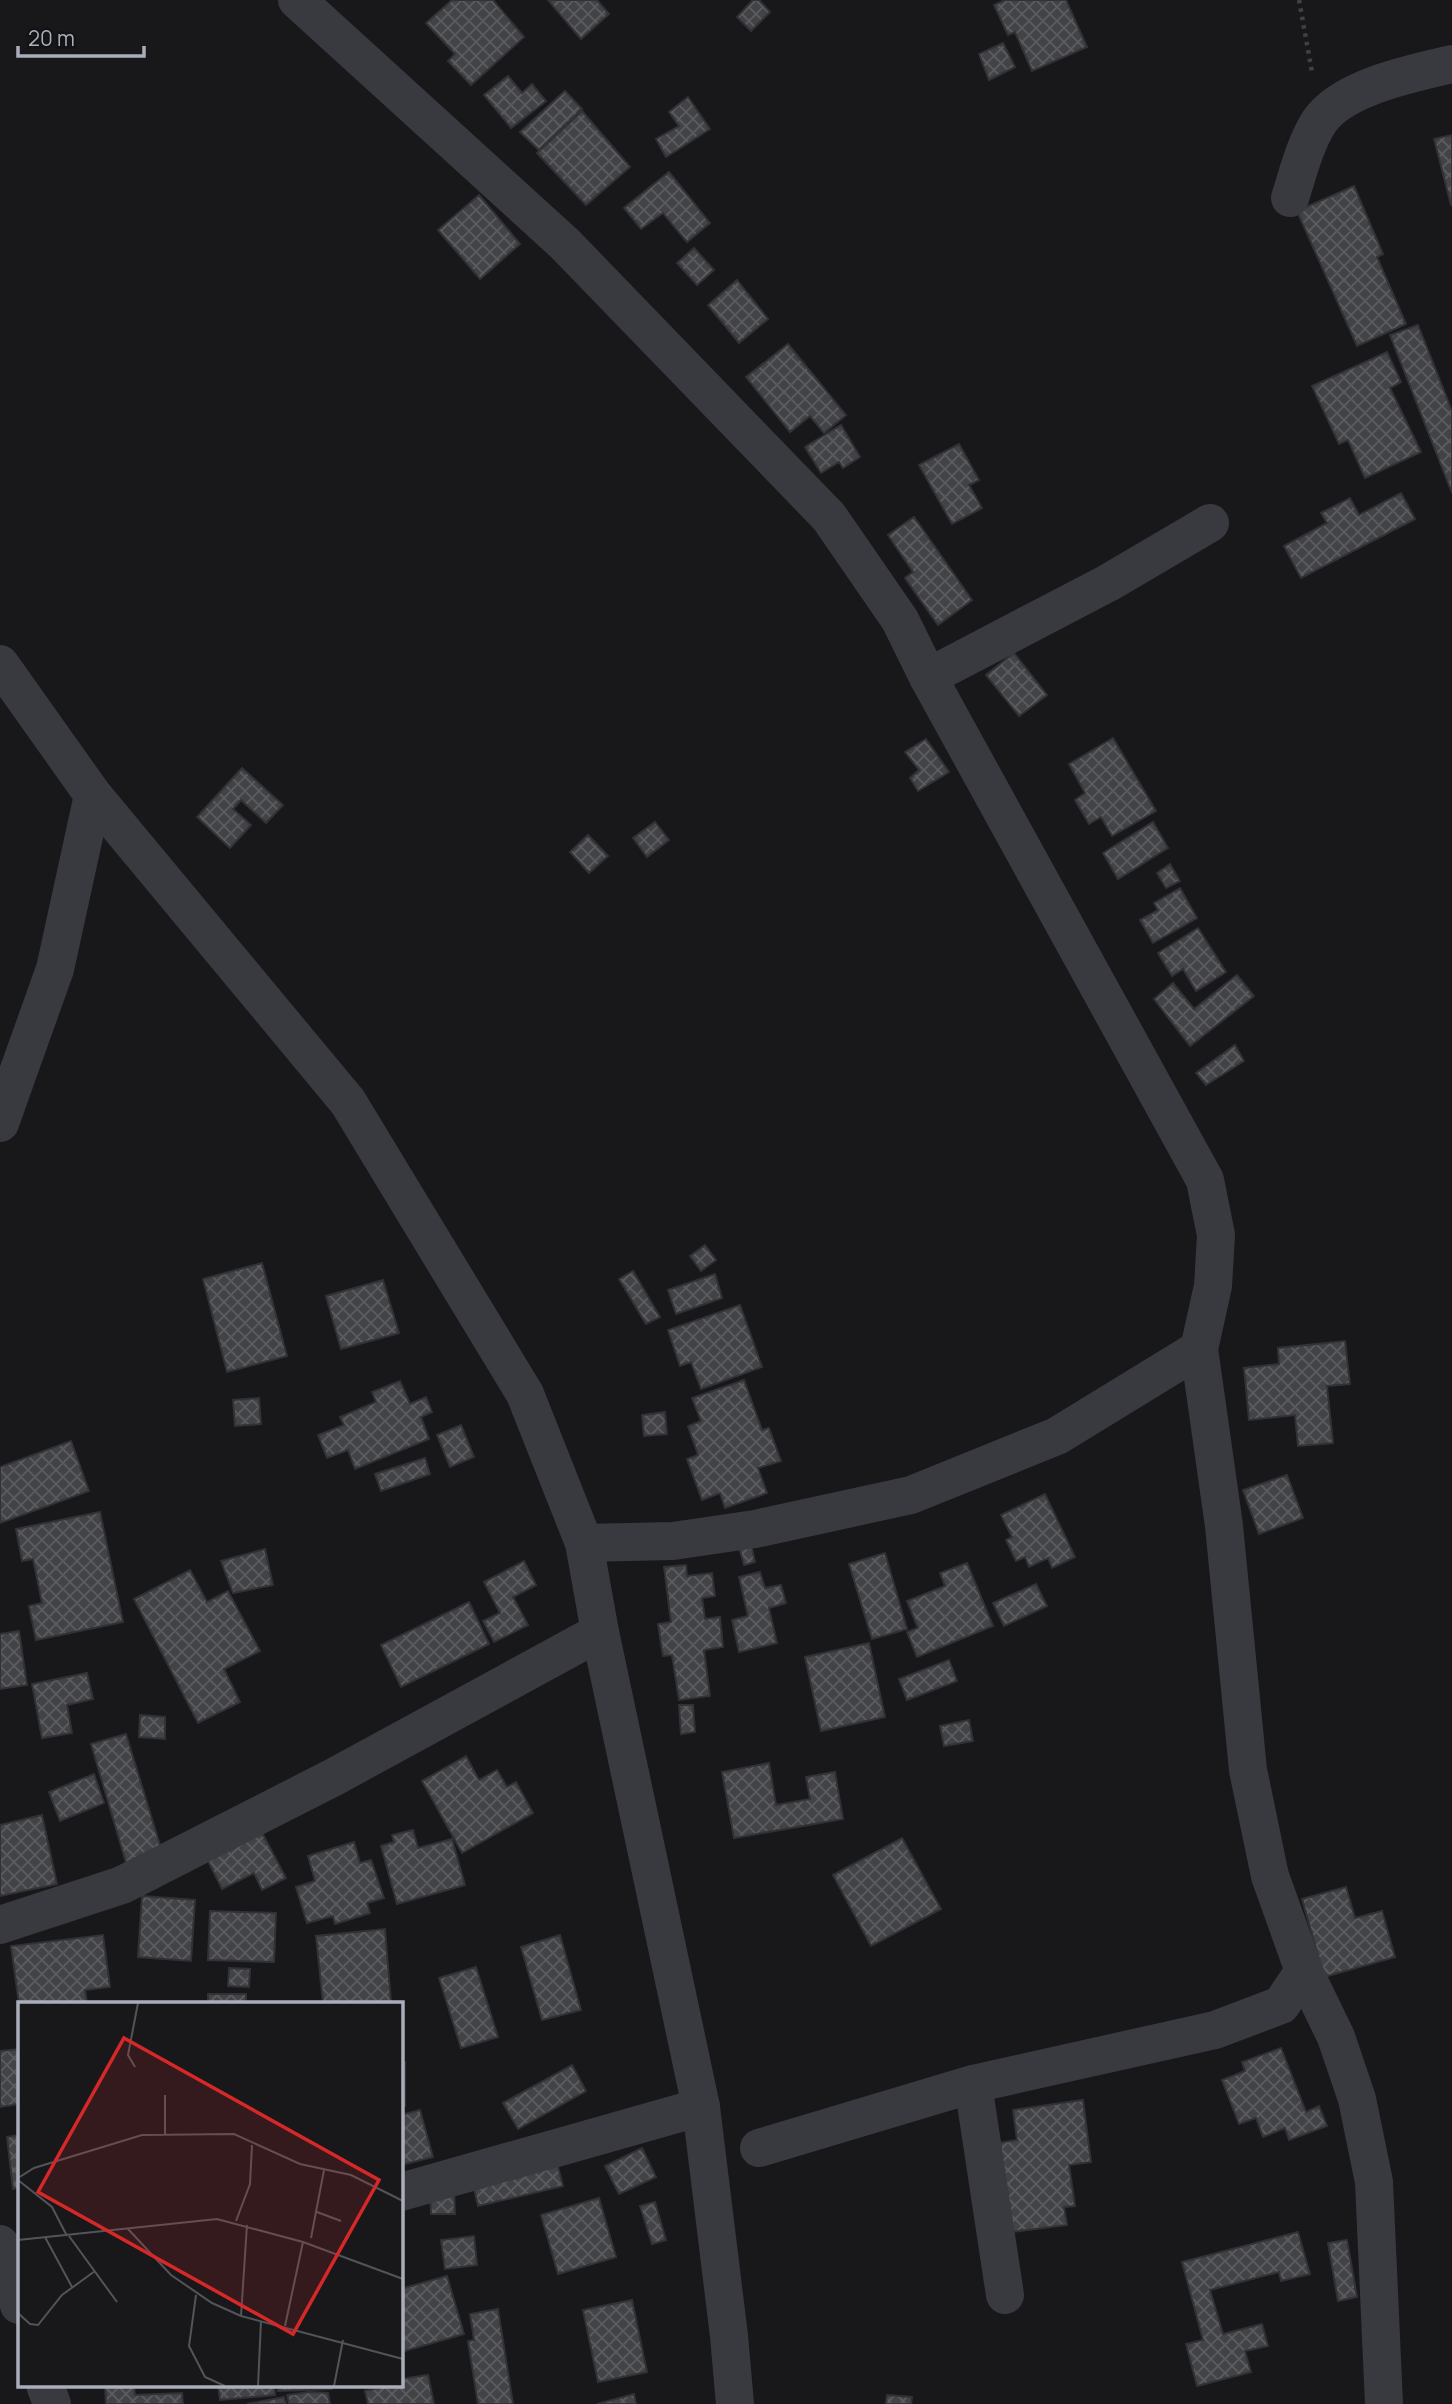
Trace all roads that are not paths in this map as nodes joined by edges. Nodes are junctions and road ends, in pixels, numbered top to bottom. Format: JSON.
{"nodes":[{"id":1,"x":297,"y":0,"type":"edge"},
{"id":2,"x":1452,"y":64,"type":"edge"},
{"id":3,"x":1290,"y":198,"type":"dead end"},
{"id":4,"x":1210,"y":523,"type":"dead end"},
{"id":5,"x":0,"y":664,"type":"edge"},
{"id":6,"x":928,"y":677,"type":"junction"},
{"id":7,"x":93,"y":795,"type":"junction"},
{"id":8,"x":0,"y":1123,"type":"edge"},
{"id":9,"x":1199,"y":1349,"type":"junction"},
{"id":10,"x":584,"y":1543,"type":"junction"},
{"id":11,"x":600,"y":1632,"type":"junction"},
{"id":12,"x":0,"y":1925,"type":"edge"},
{"id":13,"x":1304,"y":1971,"type":"junction"},
{"id":14,"x":973,"y":2084,"type":"junction"},
{"id":15,"x":701,"y":2107,"type":"junction"},
{"id":16,"x":759,"y":2148,"type":"dead end"},
{"id":17,"x":402,"y":2192,"type":"edge"},
{"id":18,"x":0,"y":2244,"type":"edge"},
{"id":19,"x":1006,"y":2295,"type":"dead end"},
{"id":20,"x":18,"y":2302,"type":"edge"},
{"id":21,"x":45,"y":2386,"type":"edge"},
{"id":22,"x":52,"y":2404,"type":"edge"},
{"id":23,"x":735,"y":2404,"type":"edge"},
{"id":24,"x":1384,"y":2404,"type":"edge"}],
"edges":[{"from":1,"to":6,"type":"street"},
{"from":2,"to":3,"type":"street"},
{"from":4,"to":6,"type":"street"},
{"from":5,"to":7,"type":"street"},
{"from":6,"to":9,"type":"street"},
{"from":7,"to":8,"type":"street"},
{"from":7,"to":10,"type":"street"},
{"from":9,"to":10,"type":"street"},
{"from":9,"to":13,"type":"street"},
{"from":10,"to":11,"type":"street"},
{"from":11,"to":12,"type":"street"},
{"from":11,"to":15,"type":"street"},
{"from":13,"to":14,"type":"street"},
{"from":13,"to":24,"type":"street"},
{"from":14,"to":16,"type":"street"},
{"from":14,"to":19,"type":"street"},
{"from":15,"to":17,"type":"street"},
{"from":15,"to":23,"type":"street"},
{"from":18,"to":20,"type":"street"},
{"from":21,"to":22,"type":"street"}]}
